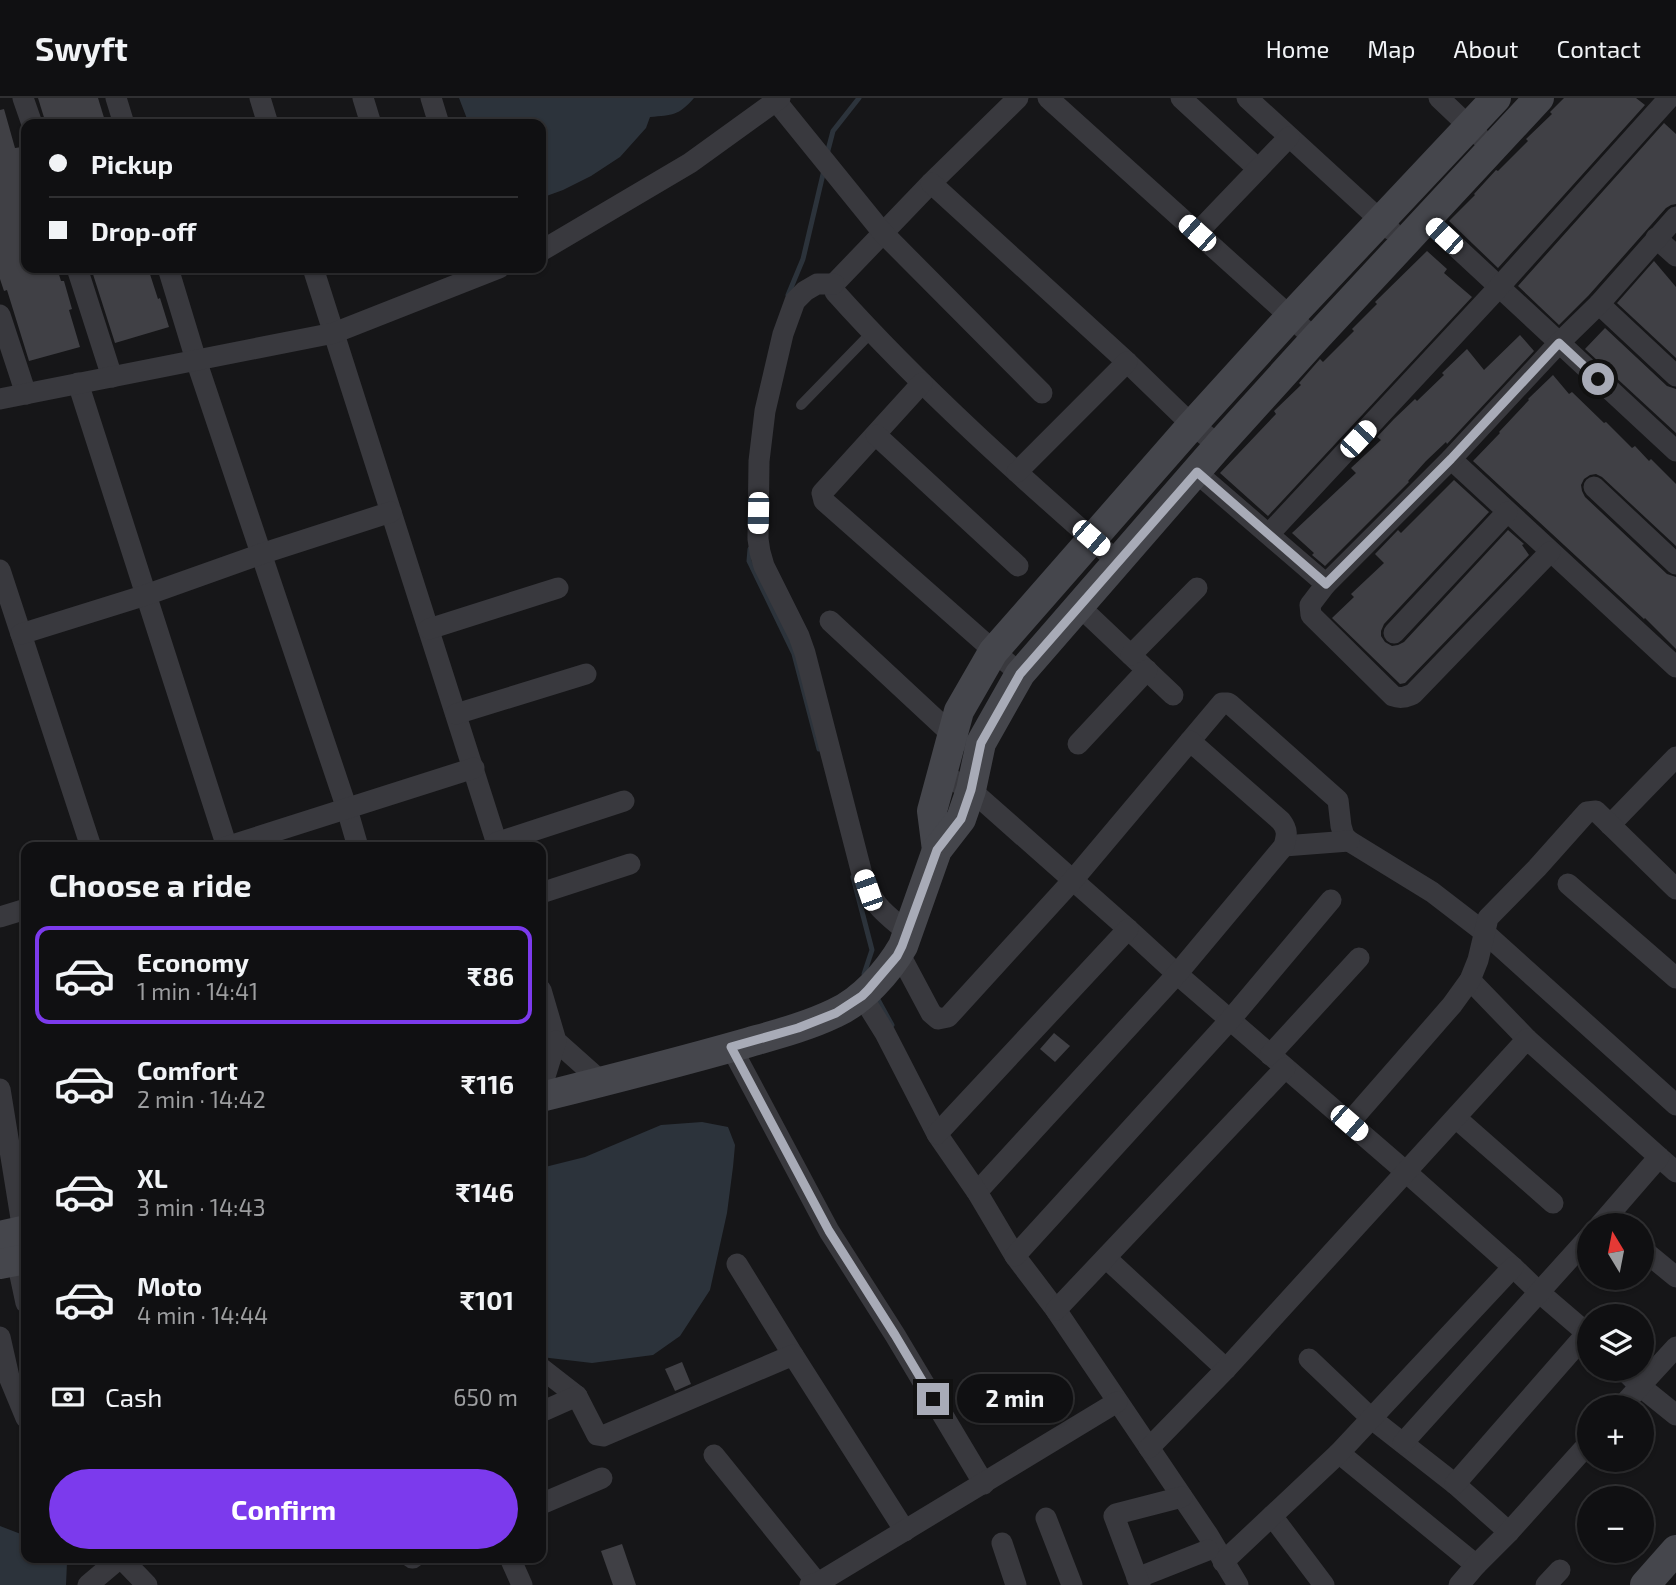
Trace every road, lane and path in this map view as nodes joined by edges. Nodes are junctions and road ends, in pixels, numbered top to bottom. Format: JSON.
{"nodes":[{"id":1,"x":23,"y":98,"type":"edge"},
{"id":2,"x":116,"y":98,"type":"edge"},
{"id":3,"x":260,"y":98,"type":"edge"},
{"id":4,"x":363,"y":98,"type":"edge"},
{"id":5,"x":431,"y":98,"type":"edge"},
{"id":6,"x":1018,"y":98,"type":"edge"},
{"id":7,"x":1048,"y":98,"type":"edge"},
{"id":8,"x":1181,"y":98,"type":"edge"},
{"id":9,"x":1247,"y":98,"type":"edge"},
{"id":10,"x":1438,"y":98,"type":"edge"},
{"id":11,"x":1496,"y":98,"type":"edge"},
{"id":12,"x":1539,"y":98,"type":"edge"},
{"id":13,"x":1669,"y":98,"type":"edge"},
{"id":14,"x":778,"y":99,"type":"edge"},
{"id":15,"x":30,"y":119,"type":"edge"},
{"id":16,"x":122,"y":119,"type":"edge"},
{"id":17,"x":266,"y":119,"type":"edge"},
{"id":18,"x":369,"y":119,"type":"edge"},
{"id":19,"x":437,"y":119,"type":"edge"},
{"id":20,"x":1469,"y":127,"type":"junction"},
{"id":21,"x":1289,"y":137,"type":"junction"},
{"id":22,"x":1492,"y":149,"type":"junction"},
{"id":23,"x":1258,"y":169,"type":"junction"},
{"id":24,"x":931,"y":183,"type":"junction"},
{"id":25,"x":1676,"y":217,"type":"edge"},
{"id":26,"x":1425,"y":218,"type":"junction"},
{"id":27,"x":1381,"y":221,"type":"junction"},
{"id":28,"x":883,"y":233,"type":"junction"},
{"id":29,"x":1197,"y":233,"type":"junction"},
{"id":30,"x":1656,"y":238,"type":"junction"},
{"id":31,"x":1405,"y":243,"type":"junction"},
{"id":32,"x":546,"y":248,"type":"edge"},
{"id":33,"x":1676,"y":256,"type":"edge"},
{"id":34,"x":80,"y":273,"type":"edge"},
{"id":35,"x":169,"y":273,"type":"edge"},
{"id":36,"x":315,"y":273,"type":"edge"},
{"id":37,"x":480,"y":273,"type":"edge"},
{"id":38,"x":834,"y":284,"type":"junction"},
{"id":39,"x":1499,"y":288,"type":"junction"},
{"id":40,"x":1598,"y":304,"type":"junction"},
{"id":41,"x":0,"y":315,"type":"edge"},
{"id":42,"x":1290,"y":317,"type":"junction"},
{"id":43,"x":334,"y":333,"type":"junction"},
{"id":44,"x":872,"y":333,"type":"junction"},
{"id":45,"x":1315,"y":339,"type":"junction"},
{"id":46,"x":1559,"y":343,"type":"junction"},
{"id":47,"x":196,"y":360,"type":"junction"},
{"id":48,"x":1127,"y":362,"type":"junction"},
{"id":49,"x":1676,"y":376,"type":"edge"},
{"id":50,"x":112,"y":377,"type":"junction"},
{"id":51,"x":78,"y":383,"type":"junction"},
{"id":52,"x":922,"y":383,"type":"junction"},
{"id":53,"x":1042,"y":393,"type":"dead end"},
{"id":54,"x":26,"y":394,"type":"junction"},
{"id":55,"x":0,"y":399,"type":"edge"},
{"id":56,"x":801,"y":405,"type":"dead end"},
{"id":57,"x":1192,"y":425,"type":"junction"},
{"id":58,"x":876,"y":435,"type":"junction"},
{"id":59,"x":1219,"y":445,"type":"junction"},
{"id":60,"x":1676,"y":451,"type":"edge"},
{"id":61,"x":1451,"y":459,"type":"junction"},
{"id":62,"x":1017,"y":472,"type":"junction"},
{"id":63,"x":1197,"y":472,"type":"junction"},
{"id":64,"x":1594,"y":487,"type":"dead end"},
{"id":65,"x":391,"y":512,"type":"junction"},
{"id":66,"x":1507,"y":512,"type":"junction"},
{"id":67,"x":1269,"y":534,"type":"junction"},
{"id":68,"x":1091,"y":538,"type":"junction"},
{"id":69,"x":1550,"y":552,"type":"junction"},
{"id":70,"x":261,"y":554,"type":"junction"},
{"id":71,"x":1118,"y":562,"type":"junction"},
{"id":72,"x":1676,"y":564,"type":"edge"},
{"id":73,"x":1018,"y":566,"type":"dead end"},
{"id":74,"x":0,"y":570,"type":"edge"},
{"id":75,"x":1326,"y":584,"type":"junction"},
{"id":76,"x":1197,"y":588,"type":"dead end"},
{"id":77,"x":558,"y":589,"type":"dead end"},
{"id":78,"x":146,"y":595,"type":"junction"},
{"id":79,"x":1079,"y":606,"type":"junction"},
{"id":80,"x":830,"y":621,"type":"dead end"},
{"id":81,"x":429,"y":629,"type":"junction"},
{"id":82,"x":1394,"y":633,"type":"dead end"},
{"id":83,"x":21,"y":634,"type":"junction"},
{"id":84,"x":993,"y":652,"type":"junction"},
{"id":85,"x":1131,"y":655,"type":"junction"},
{"id":86,"x":1676,"y":667,"type":"edge"},
{"id":87,"x":1147,"y":670,"type":"junction"},
{"id":88,"x":586,"y":674,"type":"dead end"},
{"id":89,"x":1020,"y":674,"type":"junction"},
{"id":90,"x":1173,"y":695,"type":"dead end"},
{"id":91,"x":456,"y":714,"type":"junction"},
{"id":92,"x":953,"y":735,"type":"junction"},
{"id":93,"x":1190,"y":741,"type":"junction"},
{"id":94,"x":1078,"y":744,"type":"dead end"},
{"id":95,"x":978,"y":757,"type":"junction"},
{"id":96,"x":1676,"y":757,"type":"edge"},
{"id":97,"x":474,"y":768,"type":"junction"},
{"id":98,"x":942,"y":774,"type":"junction"},
{"id":99,"x":971,"y":790,"type":"junction"},
{"id":100,"x":624,"y":802,"type":"dead end"},
{"id":101,"x":347,"y":808,"type":"junction"},
{"id":102,"x":1610,"y":825,"type":"junction"},
{"id":103,"x":1349,"y":841,"type":"junction"},
{"id":104,"x":88,"y":842,"type":"edge"},
{"id":105,"x":225,"y":842,"type":"edge"},
{"id":106,"x":242,"y":842,"type":"edge"},
{"id":107,"x":357,"y":842,"type":"edge"},
{"id":108,"x":496,"y":842,"type":"edge"},
{"id":109,"x":506,"y":842,"type":"edge"},
{"id":110,"x":1284,"y":846,"type":"junction"},
{"id":111,"x":937,"y":850,"type":"junction"},
{"id":112,"x":630,"y":864,"type":"dead end"},
{"id":113,"x":1073,"y":880,"type":"junction"},
{"id":114,"x":1568,"y":884,"type":"dead end"},
{"id":115,"x":1676,"y":889,"type":"edge"},
{"id":116,"x":546,"y":891,"type":"edge"},
{"id":117,"x":1331,"y":901,"type":"dead end"},
{"id":118,"x":21,"y":911,"type":"edge"},
{"id":119,"x":0,"y":917,"type":"edge"},
{"id":120,"x":1128,"y":929,"type":"junction"},
{"id":121,"x":1484,"y":932,"type":"junction"},
{"id":122,"x":901,"y":947,"type":"junction"},
{"id":123,"x":1359,"y":958,"type":"dead end"},
{"id":124,"x":1177,"y":974,"type":"junction"},
{"id":125,"x":1676,"y":978,"type":"edge"},
{"id":126,"x":1470,"y":980,"type":"junction"},
{"id":127,"x":865,"y":993,"type":"junction"},
{"id":128,"x":546,"y":1007,"type":"edge"},
{"id":129,"x":1230,"y":1020,"type":"junction"},
{"id":130,"x":1527,"y":1038,"type":"junction"},
{"id":131,"x":556,"y":1041,"type":"junction"},
{"id":132,"x":731,"y":1047,"type":"junction"},
{"id":133,"x":1278,"y":1061,"type":"junction"},
{"id":134,"x":546,"y":1073,"type":"edge"},
{"id":135,"x":602,"y":1082,"type":"junction"},
{"id":136,"x":0,"y":1089,"type":"edge"},
{"id":137,"x":546,"y":1096,"type":"edge"},
{"id":138,"x":1676,"y":1105,"type":"edge"},
{"id":139,"x":1456,"y":1118,"type":"junction"},
{"id":140,"x":1349,"y":1123,"type":"junction"},
{"id":141,"x":937,"y":1134,"type":"junction"},
{"id":142,"x":1659,"y":1157,"type":"junction"},
{"id":143,"x":1406,"y":1172,"type":"junction"},
{"id":144,"x":1676,"y":1172,"type":"edge"},
{"id":145,"x":977,"y":1192,"type":"junction"},
{"id":146,"x":1553,"y":1203,"type":"dead end"},
{"id":147,"x":1614,"y":1213,"type":"edge"},
{"id":148,"x":17,"y":1247,"type":"edge"},
{"id":149,"x":1577,"y":1251,"type":"edge"},
{"id":150,"x":1015,"y":1256,"type":"junction"},
{"id":151,"x":1106,"y":1258,"type":"junction"},
{"id":152,"x":1654,"y":1259,"type":"edge"},
{"id":153,"x":737,"y":1264,"type":"dead end"},
{"id":154,"x":1513,"y":1267,"type":"junction"},
{"id":155,"x":21,"y":1272,"type":"edge"},
{"id":156,"x":1676,"y":1278,"type":"edge"},
{"id":157,"x":1540,"y":1293,"type":"junction"},
{"id":158,"x":1056,"y":1310,"type":"junction"},
{"id":159,"x":1577,"y":1325,"type":"edge"},
{"id":160,"x":0,"y":1337,"type":"edge"},
{"id":161,"x":1577,"y":1346,"type":"edge"},
{"id":162,"x":1676,"y":1347,"type":"edge"},
{"id":163,"x":793,"y":1355,"type":"junction"},
{"id":164,"x":1309,"y":1359,"type":"dead end"},
{"id":165,"x":1226,"y":1369,"type":"junction"},
{"id":166,"x":546,"y":1372,"type":"edge"},
{"id":167,"x":1635,"y":1381,"type":"edge"},
{"id":168,"x":1640,"y":1386,"type":"junction"},
{"id":169,"x":1632,"y":1395,"type":"edge"},
{"id":170,"x":577,"y":1396,"type":"junction"},
{"id":171,"x":1118,"y":1402,"type":"junction"},
{"id":172,"x":21,"y":1406,"type":"edge"},
{"id":173,"x":546,"y":1410,"type":"edge"},
{"id":174,"x":1676,"y":1415,"type":"edge"},
{"id":175,"x":1372,"y":1419,"type":"junction"},
{"id":176,"x":1403,"y":1443,"type":"junction"},
{"id":177,"x":1149,"y":1448,"type":"junction"},
{"id":178,"x":1339,"y":1453,"type":"junction"},
{"id":179,"x":714,"y":1455,"type":"dead end"},
{"id":180,"x":1577,"y":1456,"type":"edge"},
{"id":181,"x":602,"y":1478,"type":"dead end"},
{"id":182,"x":984,"y":1484,"type":"junction"},
{"id":183,"x":1455,"y":1484,"type":"junction"},
{"id":184,"x":1182,"y":1497,"type":"junction"},
{"id":185,"x":546,"y":1502,"type":"edge"},
{"id":186,"x":1272,"y":1516,"type":"junction"},
{"id":187,"x":1046,"y":1518,"type":"dead end"},
{"id":188,"x":905,"y":1531,"type":"junction"},
{"id":189,"x":1509,"y":1532,"type":"junction"},
{"id":190,"x":1002,"y":1543,"type":"dead end"},
{"id":191,"x":1676,"y":1550,"type":"edge"},
{"id":192,"x":1216,"y":1556,"type":"junction"},
{"id":193,"x":115,"y":1563,"type":"edge"},
{"id":194,"x":126,"y":1563,"type":"edge"},
{"id":195,"x":512,"y":1563,"type":"edge"},
{"id":196,"x":1476,"y":1565,"type":"junction"},
{"id":197,"x":1138,"y":1582,"type":"edge"},
{"id":198,"x":816,"y":1584,"type":"edge"},
{"id":199,"x":88,"y":1585,"type":"edge"},
{"id":200,"x":147,"y":1585,"type":"edge"},
{"id":201,"x":522,"y":1585,"type":"edge"},
{"id":202,"x":1016,"y":1585,"type":"edge"},
{"id":203,"x":1072,"y":1585,"type":"edge"},
{"id":204,"x":1238,"y":1585,"type":"edge"},
{"id":205,"x":1324,"y":1585,"type":"edge"},
{"id":206,"x":1459,"y":1585,"type":"edge"},
{"id":207,"x":1645,"y":1585,"type":"edge"}],
"edges":[{"from":1,"to":15,"type":"street"},
{"from":2,"to":16,"type":"street"},
{"from":3,"to":17,"type":"street"},
{"from":4,"to":18,"type":"street"},
{"from":5,"to":19,"type":"street"},
{"from":6,"to":24,"type":"street"},
{"from":7,"to":29,"type":"street"},
{"from":8,"to":23,"type":"street"},
{"from":9,"to":21,"type":"street"},
{"from":10,"to":20,"type":"street"},
{"from":11,"to":20,"type":"street"},
{"from":12,"to":22,"type":"street"},
{"from":13,"to":39,"type":"street"},
{"from":14,"to":28,"type":"street"},
{"from":14,"to":32,"type":"street"},
{"from":20,"to":22,"type":"street"},
{"from":20,"to":27,"type":"street"},
{"from":21,"to":23,"type":"street"},
{"from":21,"to":27,"type":"street"},
{"from":22,"to":26,"type":"street"},
{"from":23,"to":29,"type":"street"},
{"from":24,"to":28,"type":"street"},
{"from":24,"to":48,"type":"street"},
{"from":25,"to":30,"type":"street"},
{"from":26,"to":31,"type":"street"},
{"from":26,"to":39,"type":"street"},
{"from":27,"to":31,"type":"street"},
{"from":27,"to":42,"type":"street"},
{"from":28,"to":38,"type":"street"},
{"from":28,"to":53,"type":"street"},
{"from":29,"to":42,"type":"street"},
{"from":30,"to":33,"type":"street"},
{"from":30,"to":40,"type":"street"},
{"from":31,"to":45,"type":"street"},
{"from":34,"to":50,"type":"street"},
{"from":35,"to":47,"type":"street"},
{"from":36,"to":43,"type":"street"},
{"from":37,"to":43,"type":"street"},
{"from":38,"to":44,"type":"street"},
{"from":38,"to":122,"type":"street"},
{"from":39,"to":46,"type":"street"},
{"from":39,"to":67,"type":"street"},
{"from":40,"to":46,"type":"street"},
{"from":40,"to":49,"type":"street"},
{"from":41,"to":54,"type":"street"},
{"from":42,"to":45,"type":"street"},
{"from":42,"to":57,"type":"street"},
{"from":43,"to":47,"type":"street"},
{"from":43,"to":65,"type":"street"},
{"from":44,"to":52,"type":"street"},
{"from":44,"to":56,"type":"lane"},
{"from":45,"to":59,"type":"street"},
{"from":46,"to":60,"type":"street"},
{"from":46,"to":61,"type":"street"},
{"from":47,"to":50,"type":"street"},
{"from":47,"to":70,"type":"street"},
{"from":48,"to":57,"type":"street"},
{"from":48,"to":62,"type":"street"},
{"from":50,"to":51,"type":"street"},
{"from":51,"to":54,"type":"street"},
{"from":51,"to":78,"type":"street"},
{"from":52,"to":58,"type":"street"},
{"from":52,"to":62,"type":"street"},
{"from":54,"to":55,"type":"street"},
{"from":57,"to":59,"type":"street"},
{"from":57,"to":68,"type":"street"},
{"from":58,"to":73,"type":"street"},
{"from":58,"to":84,"type":"street"},
{"from":59,"to":63,"type":"street"},
{"from":61,"to":66,"type":"street"},
{"from":61,"to":75,"type":"street"},
{"from":62,"to":68,"type":"street"},
{"from":63,"to":67,"type":"street"},
{"from":63,"to":71,"type":"street"},
{"from":64,"to":72,"type":"street"},
{"from":65,"to":70,"type":"street"},
{"from":65,"to":81,"type":"street"},
{"from":66,"to":69,"type":"street"},
{"from":66,"to":82,"type":"street"},
{"from":67,"to":75,"type":"street"},
{"from":68,"to":71,"type":"street"},
{"from":68,"to":84,"type":"street"},
{"from":69,"to":75,"type":"street"},
{"from":69,"to":86,"type":"street"},
{"from":70,"to":78,"type":"street"},
{"from":70,"to":101,"type":"street"},
{"from":71,"to":79,"type":"street"},
{"from":74,"to":83,"type":"street"},
{"from":76,"to":85,"type":"street"},
{"from":77,"to":81,"type":"street"},
{"from":78,"to":83,"type":"street"},
{"from":78,"to":105,"type":"street"},
{"from":79,"to":85,"type":"street"},
{"from":79,"to":89,"type":"street"},
{"from":80,"to":92,"type":"street"},
{"from":81,"to":91,"type":"street"},
{"from":83,"to":104,"type":"street"},
{"from":84,"to":89,"type":"street"},
{"from":84,"to":92,"type":"street"},
{"from":85,"to":87,"type":"street"},
{"from":87,"to":90,"type":"street"},
{"from":87,"to":94,"type":"street"},
{"from":88,"to":91,"type":"street"},
{"from":89,"to":95,"type":"street"},
{"from":91,"to":97,"type":"street"},
{"from":92,"to":95,"type":"street"},
{"from":92,"to":98,"type":"street"},
{"from":93,"to":103,"type":"street"},
{"from":93,"to":110,"type":"street"},
{"from":93,"to":113,"type":"street"},
{"from":95,"to":99,"type":"street"},
{"from":96,"to":102,"type":"street"},
{"from":97,"to":101,"type":"street"},
{"from":97,"to":108,"type":"street"},
{"from":98,"to":99,"type":"street"},
{"from":98,"to":111,"type":"street"},
{"from":99,"to":111,"type":"street"},
{"from":99,"to":113,"type":"street"},
{"from":100,"to":109,"type":"street"},
{"from":101,"to":106,"type":"street"},
{"from":101,"to":107,"type":"street"},
{"from":102,"to":115,"type":"street"},
{"from":102,"to":121,"type":"street"},
{"from":103,"to":110,"type":"street"},
{"from":103,"to":121,"type":"street"},
{"from":110,"to":124,"type":"street"},
{"from":111,"to":122,"type":"street"},
{"from":112,"to":116,"type":"street"},
{"from":113,"to":120,"type":"street"},
{"from":113,"to":122,"type":"street"},
{"from":114,"to":125,"type":"street"},
{"from":117,"to":129,"type":"street"},
{"from":118,"to":119,"type":"street"},
{"from":120,"to":124,"type":"street"},
{"from":120,"to":141,"type":"street"},
{"from":121,"to":126,"type":"street"},
{"from":121,"to":138,"type":"street"},
{"from":122,"to":127,"type":"street"},
{"from":123,"to":133,"type":"street"},
{"from":124,"to":129,"type":"street"},
{"from":124,"to":145,"type":"street"},
{"from":126,"to":130,"type":"street"},
{"from":126,"to":140,"type":"street"},
{"from":127,"to":132,"type":"street"},
{"from":127,"to":141,"type":"street"},
{"from":128,"to":131,"type":"street"},
{"from":129,"to":133,"type":"street"},
{"from":129,"to":150,"type":"street"},
{"from":130,"to":139,"type":"street"},
{"from":130,"to":142,"type":"street"},
{"from":131,"to":134,"type":"street"},
{"from":131,"to":135,"type":"street"},
{"from":132,"to":135,"type":"street"},
{"from":132,"to":182,"type":"street"},
{"from":133,"to":140,"type":"street"},
{"from":133,"to":151,"type":"street"},
{"from":135,"to":137,"type":"street"},
{"from":136,"to":148,"type":"street"},
{"from":139,"to":143,"type":"street"},
{"from":139,"to":146,"type":"street"},
{"from":140,"to":143,"type":"street"},
{"from":141,"to":145,"type":"street"},
{"from":142,"to":144,"type":"street"},
{"from":142,"to":147,"type":"street"},
{"from":143,"to":154,"type":"street"},
{"from":143,"to":165,"type":"street"},
{"from":145,"to":150,"type":"street"},
{"from":148,"to":155,"type":"street"},
{"from":149,"to":157,"type":"street"},
{"from":150,"to":158,"type":"street"},
{"from":151,"to":158,"type":"street"},
{"from":151,"to":165,"type":"street"},
{"from":152,"to":156,"type":"street"},
{"from":153,"to":163,"type":"street"},
{"from":154,"to":157,"type":"street"},
{"from":154,"to":175,"type":"street"},
{"from":157,"to":159,"type":"street"},
{"from":157,"to":176,"type":"street"},
{"from":158,"to":171,"type":"street"},
{"from":160,"to":172,"type":"street"},
{"from":161,"to":183,"type":"street"},
{"from":162,"to":168,"type":"street"},
{"from":163,"to":170,"type":"street"},
{"from":163,"to":188,"type":"street"},
{"from":164,"to":175,"type":"street"},
{"from":165,"to":177,"type":"street"},
{"from":166,"to":170,"type":"street"},
{"from":167,"to":168,"type":"street"},
{"from":168,"to":169,"type":"street"},
{"from":168,"to":174,"type":"street"},
{"from":170,"to":173,"type":"street"},
{"from":171,"to":177,"type":"street"},
{"from":171,"to":182,"type":"street"},
{"from":175,"to":176,"type":"street"},
{"from":175,"to":178,"type":"street"},
{"from":176,"to":183,"type":"street"},
{"from":177,"to":184,"type":"street"},
{"from":178,"to":186,"type":"street"},
{"from":178,"to":196,"type":"street"},
{"from":179,"to":198,"type":"street"},
{"from":180,"to":189,"type":"street"},
{"from":181,"to":185,"type":"street"},
{"from":182,"to":188,"type":"street"},
{"from":183,"to":189,"type":"street"},
{"from":184,"to":192,"type":"street"},
{"from":184,"to":197,"type":"street"},
{"from":186,"to":192,"type":"street"},
{"from":186,"to":205,"type":"street"},
{"from":187,"to":203,"type":"street"},
{"from":188,"to":198,"type":"street"},
{"from":189,"to":196,"type":"street"},
{"from":190,"to":202,"type":"street"},
{"from":191,"to":207,"type":"street"},
{"from":192,"to":197,"type":"street"},
{"from":192,"to":204,"type":"street"},
{"from":193,"to":199,"type":"street"},
{"from":194,"to":200,"type":"street"},
{"from":195,"to":201,"type":"street"},
{"from":196,"to":206,"type":"street"}]}
